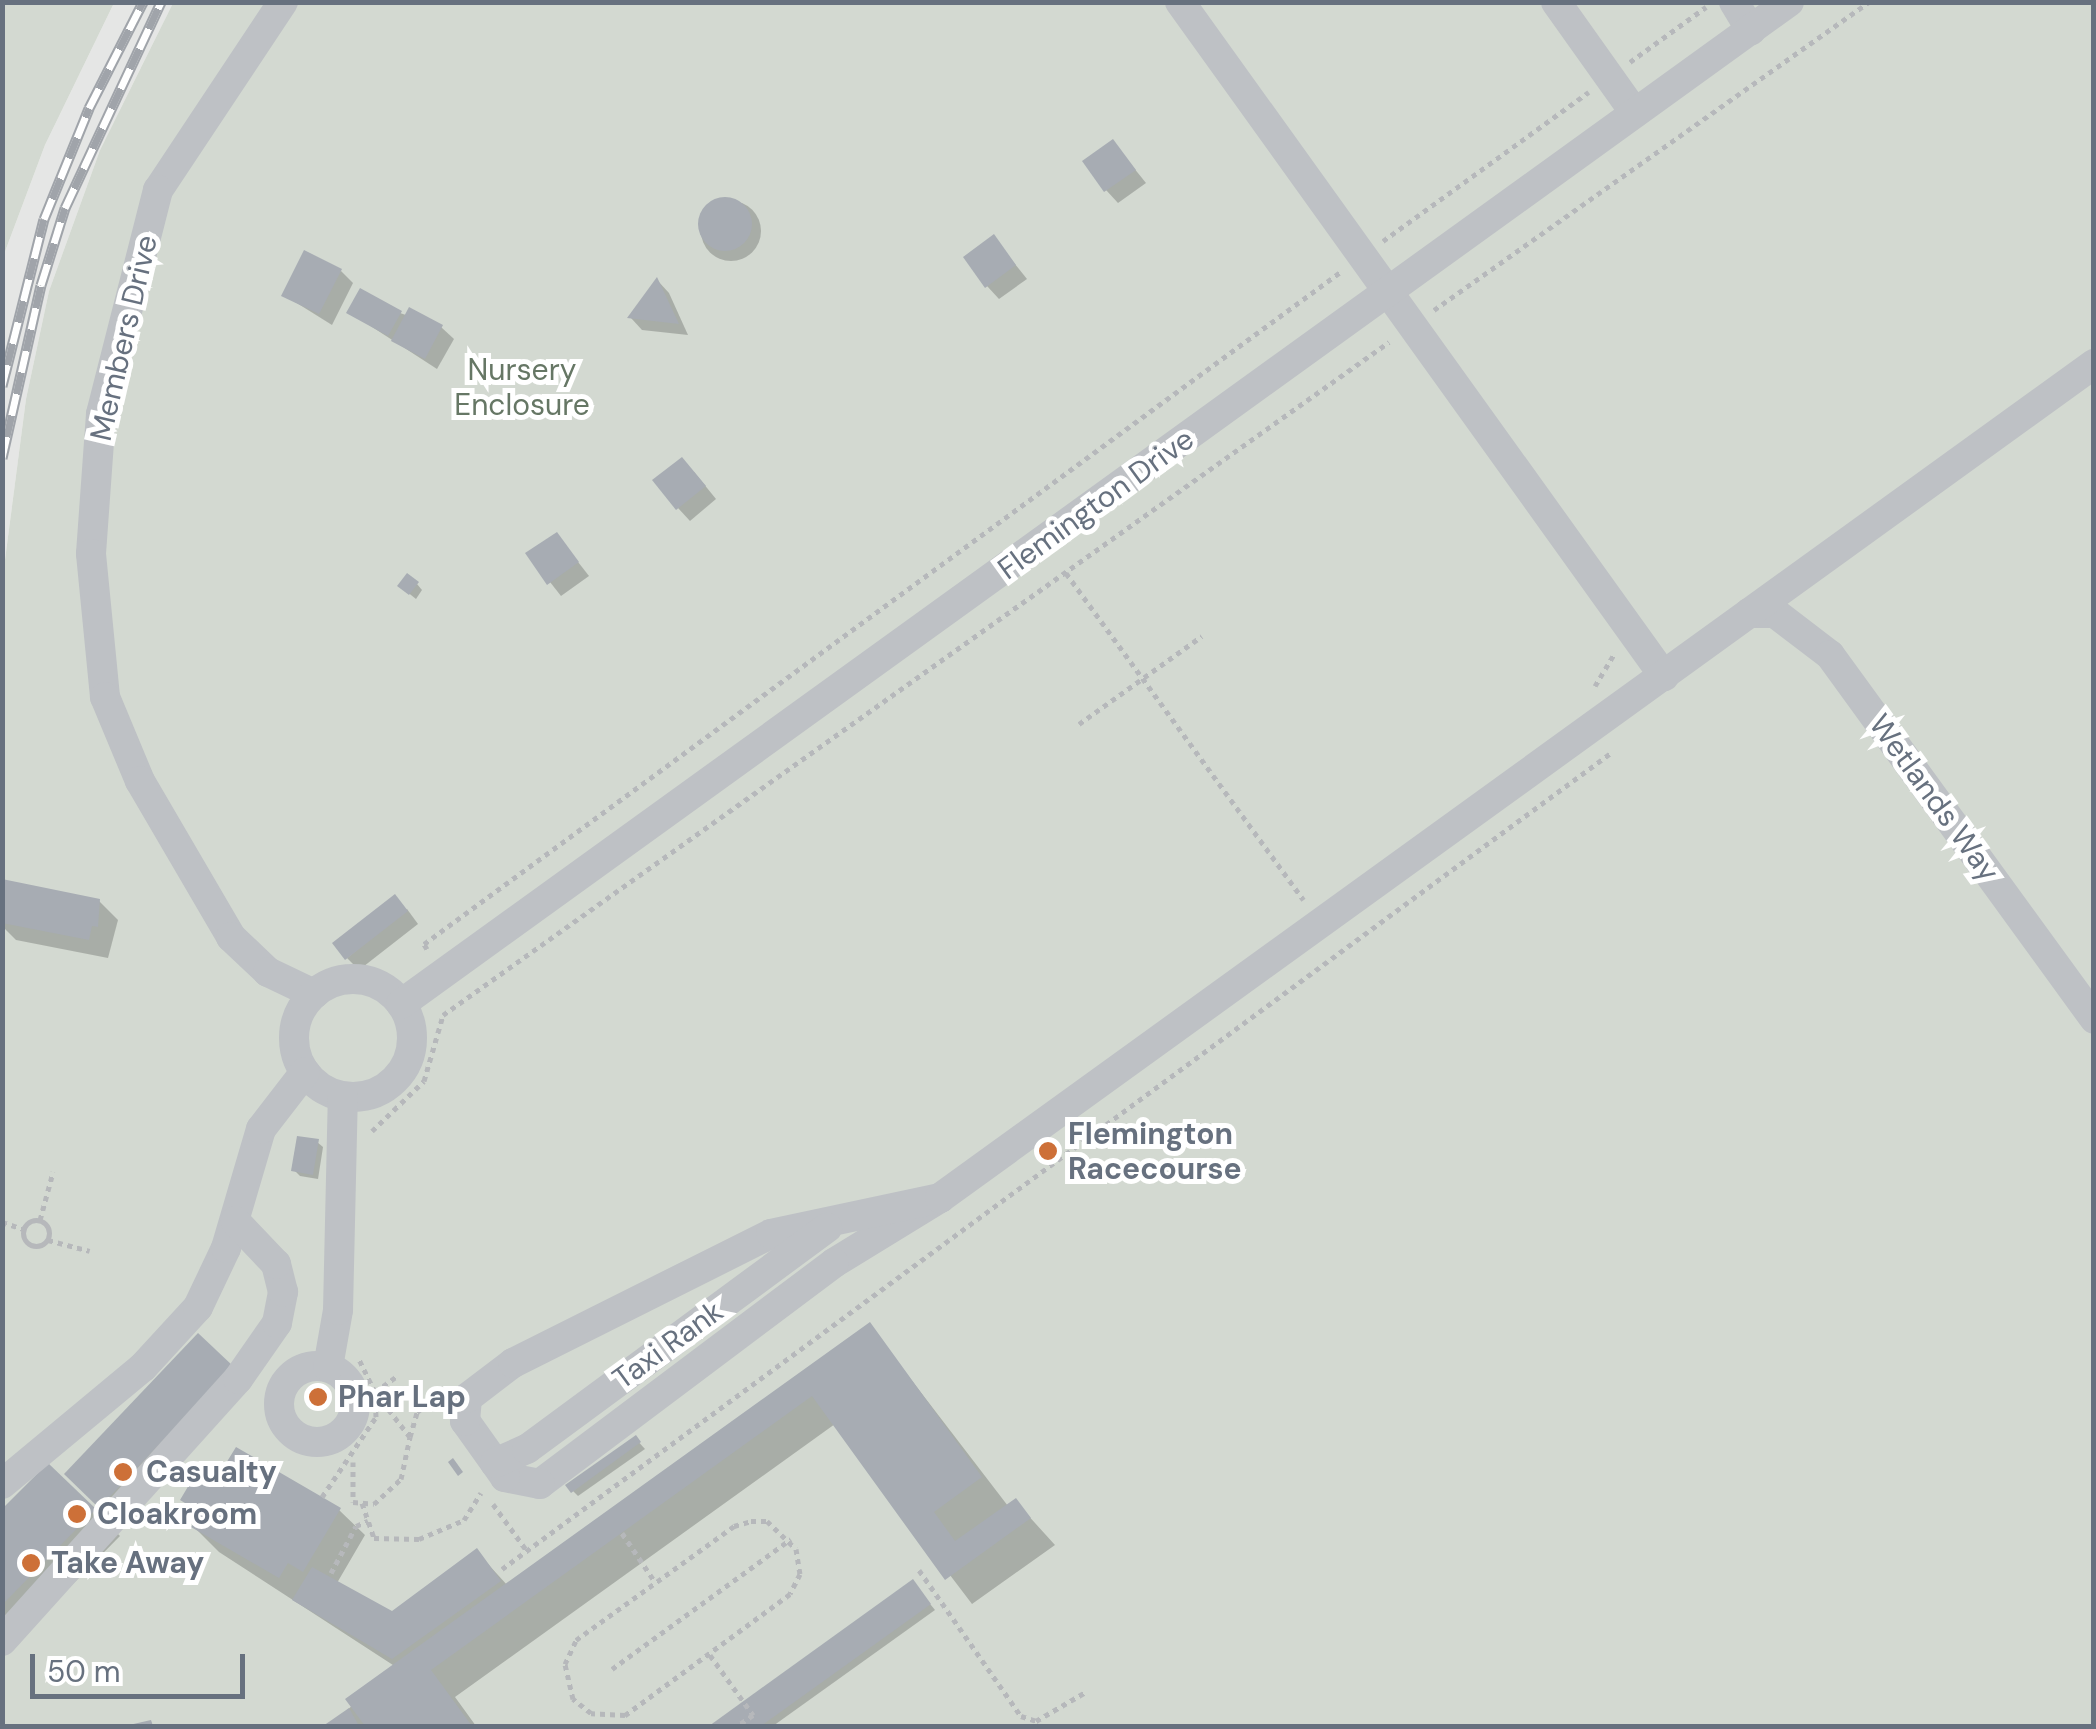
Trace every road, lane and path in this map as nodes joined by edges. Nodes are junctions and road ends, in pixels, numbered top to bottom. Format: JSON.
{"nodes":[{"id":1,"x":283,"y":2,"type":"edge"},
{"id":2,"x":1180,"y":2,"type":"edge"},
{"id":3,"x":1556,"y":2,"type":"edge"},
{"id":4,"x":1713,"y":2,"type":"edge"},
{"id":5,"x":1734,"y":2,"type":"edge"},
{"id":6,"x":1789,"y":2,"type":"edge"},
{"id":7,"x":1869,"y":2,"type":"edge"},
{"id":8,"x":1751,"y":30,"type":"junction"},
{"id":9,"x":1610,"y":77,"type":"junction"},
{"id":10,"x":1635,"y":112,"type":"junction"},
{"id":11,"x":1362,"y":257,"type":"junction"},
{"id":12,"x":1388,"y":294,"type":"junction"},
{"id":13,"x":1413,"y":325,"type":"junction"},
{"id":14,"x":2094,"y":364,"type":"edge"},
{"id":15,"x":1041,"y":544,"type":"junction"},
{"id":16,"x":1066,"y":572,"type":"junction"},
{"id":17,"x":1749,"y":613,"type":"junction"},
{"id":18,"x":1633,"y":634,"type":"junction"},
{"id":19,"x":1202,"y":636,"type":"dead end"},
{"id":20,"x":1664,"y":676,"type":"junction"},
{"id":21,"x":1143,"y":678,"type":"junction"},
{"id":22,"x":1591,"y":693,"type":"dead end"},
{"id":23,"x":1080,"y":724,"type":"dead end"},
{"id":24,"x":1614,"y":751,"type":"dead end"},
{"id":25,"x":1321,"y":891,"type":"dead end"},
{"id":26,"x":1305,"y":903,"type":"junction"},
{"id":27,"x":1290,"y":914,"type":"dead end"},
{"id":28,"x":441,"y":974,"type":"junction"},
{"id":29,"x":314,"y":994,"type":"junction"},
{"id":30,"x":460,"y":1002,"type":"junction"},
{"id":31,"x":401,"y":1004,"type":"junction"},
{"id":32,"x":2094,"y":1019,"type":"edge"},
{"id":33,"x":304,"y":1072,"type":"junction"},
{"id":34,"x":343,"y":1097,"type":"junction"},
{"id":35,"x":370,"y":1136,"type":"dead end"},
{"id":36,"x":53,"y":1172,"type":"dead end"},
{"id":37,"x":940,"y":1198,"type":"junction"},
{"id":38,"x":40,"y":1220,"type":"junction"},
{"id":39,"x":838,"y":1220,"type":"junction"},
{"id":40,"x":235,"y":1221,"type":"junction"},
{"id":41,"x":2,"y":1222,"type":"edge"},
{"id":42,"x":23,"y":1228,"type":"junction"},
{"id":43,"x":48,"y":1240,"type":"junction"},
{"id":44,"x":90,"y":1251,"type":"dead end"},
{"id":45,"x":358,"y":1341,"type":"dead end"},
{"id":46,"x":328,"y":1367,"type":"dead end"},
{"id":47,"x":398,"y":1375,"type":"dead end"},
{"id":48,"x":375,"y":1392,"type":"junction"},
{"id":49,"x":444,"y":1392,"type":"dead end"},
{"id":50,"x":410,"y":1437,"type":"junction"},
{"id":51,"x":354,"y":1457,"type":"junction"},
{"id":52,"x":495,"y":1463,"type":"junction"},
{"id":53,"x":2,"y":1484,"type":"edge"},
{"id":54,"x":322,"y":1497,"type":"dead end"},
{"id":55,"x":362,"y":1503,"type":"junction"},
{"id":56,"x":368,"y":1520,"type":"junction"},
{"id":57,"x":622,"y":1533,"type":"dead end"},
{"id":58,"x":790,"y":1539,"type":"junction"},
{"id":59,"x":527,"y":1551,"type":"junction"},
{"id":60,"x":502,"y":1568,"type":"dead end"},
{"id":61,"x":919,"y":1570,"type":"dead end"},
{"id":62,"x":331,"y":1574,"type":"dead end"},
{"id":63,"x":655,"y":1582,"type":"junction"},
{"id":64,"x":2,"y":1641,"type":"edge"},
{"id":65,"x":710,"y":1655,"type":"junction"},
{"id":66,"x":612,"y":1668,"type":"dead end"},
{"id":67,"x":1084,"y":1693,"type":"dead end"},
{"id":68,"x":1038,"y":1724,"type":"edge"},
{"id":69,"x":737,"y":1726,"type":"edge"}],
"edges":[{"from":1,"to":29,"type":"lane","name":"Members Drive"},
{"from":2,"to":11,"type":"lane"},
{"from":3,"to":9,"type":"lane"},
{"from":4,"to":9,"type":"path"},
{"from":5,"to":8,"type":"lane"},
{"from":6,"to":8,"type":"lane","name":"Flemington Drive"},
{"from":7,"to":13,"type":"path"},
{"from":8,"to":10,"type":"lane","name":"Flemington Drive"},
{"from":9,"to":10,"type":"lane"},
{"from":9,"to":11,"type":"path"},
{"from":10,"to":12,"type":"lane","name":"Flemington Drive"},
{"from":11,"to":12,"type":"lane"},
{"from":11,"to":28,"type":"path"},
{"from":12,"to":13,"type":"lane"},
{"from":12,"to":15,"type":"lane","name":"Flemington Drive"},
{"from":13,"to":16,"type":"path"},
{"from":13,"to":18,"type":"lane"},
{"from":14,"to":17,"type":"lane"},
{"from":15,"to":16,"type":"path"},
{"from":15,"to":28,"type":"lane","name":"Flemington Drive"},
{"from":16,"to":21,"type":"path"},
{"from":16,"to":30,"type":"path"},
{"from":17,"to":20,"type":"lane"},
{"from":17,"to":32,"type":"lane","name":"Wetlands Way"},
{"from":18,"to":20,"type":"lane"},
{"from":18,"to":22,"type":"path"},
{"from":19,"to":21,"type":"path"},
{"from":20,"to":37,"type":"lane"},
{"from":21,"to":23,"type":"path"},
{"from":21,"to":26,"type":"path"},
{"from":24,"to":59,"type":"path"},
{"from":25,"to":26,"type":"path"},
{"from":26,"to":27,"type":"path"},
{"from":28,"to":30,"type":"path"},
{"from":28,"to":31,"type":"lane","name":"Flemington Drive"},
{"from":29,"to":31,"type":"lane"},
{"from":29,"to":33,"type":"lane"},
{"from":30,"to":35,"type":"path"},
{"from":31,"to":34,"type":"lane"},
{"from":33,"to":34,"type":"lane"},
{"from":33,"to":40,"type":"lane"},
{"from":34,"to":46,"type":"lane"},
{"from":36,"to":38,"type":"path"},
{"from":37,"to":39,"type":"lane"},
{"from":37,"to":52,"type":"lane"},
{"from":38,"to":42,"type":"path"},
{"from":38,"to":43,"type":"path"},
{"from":39,"to":52,"type":"lane","name":"Taxi Rank"},
{"from":39,"to":52,"type":"lane"},
{"from":40,"to":53,"type":"lane"},
{"from":40,"to":64,"type":"lane"},
{"from":41,"to":42,"type":"path"},
{"from":42,"to":43,"type":"path"},
{"from":43,"to":44,"type":"path"},
{"from":45,"to":48,"type":"path"},
{"from":47,"to":48,"type":"path"},
{"from":48,"to":50,"type":"path"},
{"from":48,"to":51,"type":"path"},
{"from":49,"to":50,"type":"path"},
{"from":50,"to":55,"type":"path"},
{"from":51,"to":54,"type":"path"},
{"from":51,"to":55,"type":"path"},
{"from":55,"to":56,"type":"path"},
{"from":56,"to":59,"type":"path"},
{"from":56,"to":62,"type":"path"},
{"from":57,"to":63,"type":"path"},
{"from":58,"to":63,"type":"path"},
{"from":58,"to":65,"type":"path"},
{"from":58,"to":66,"type":"path"},
{"from":59,"to":60,"type":"path"},
{"from":61,"to":68,"type":"path"},
{"from":63,"to":65,"type":"path"},
{"from":65,"to":69,"type":"path"},
{"from":67,"to":68,"type":"path"}]}
